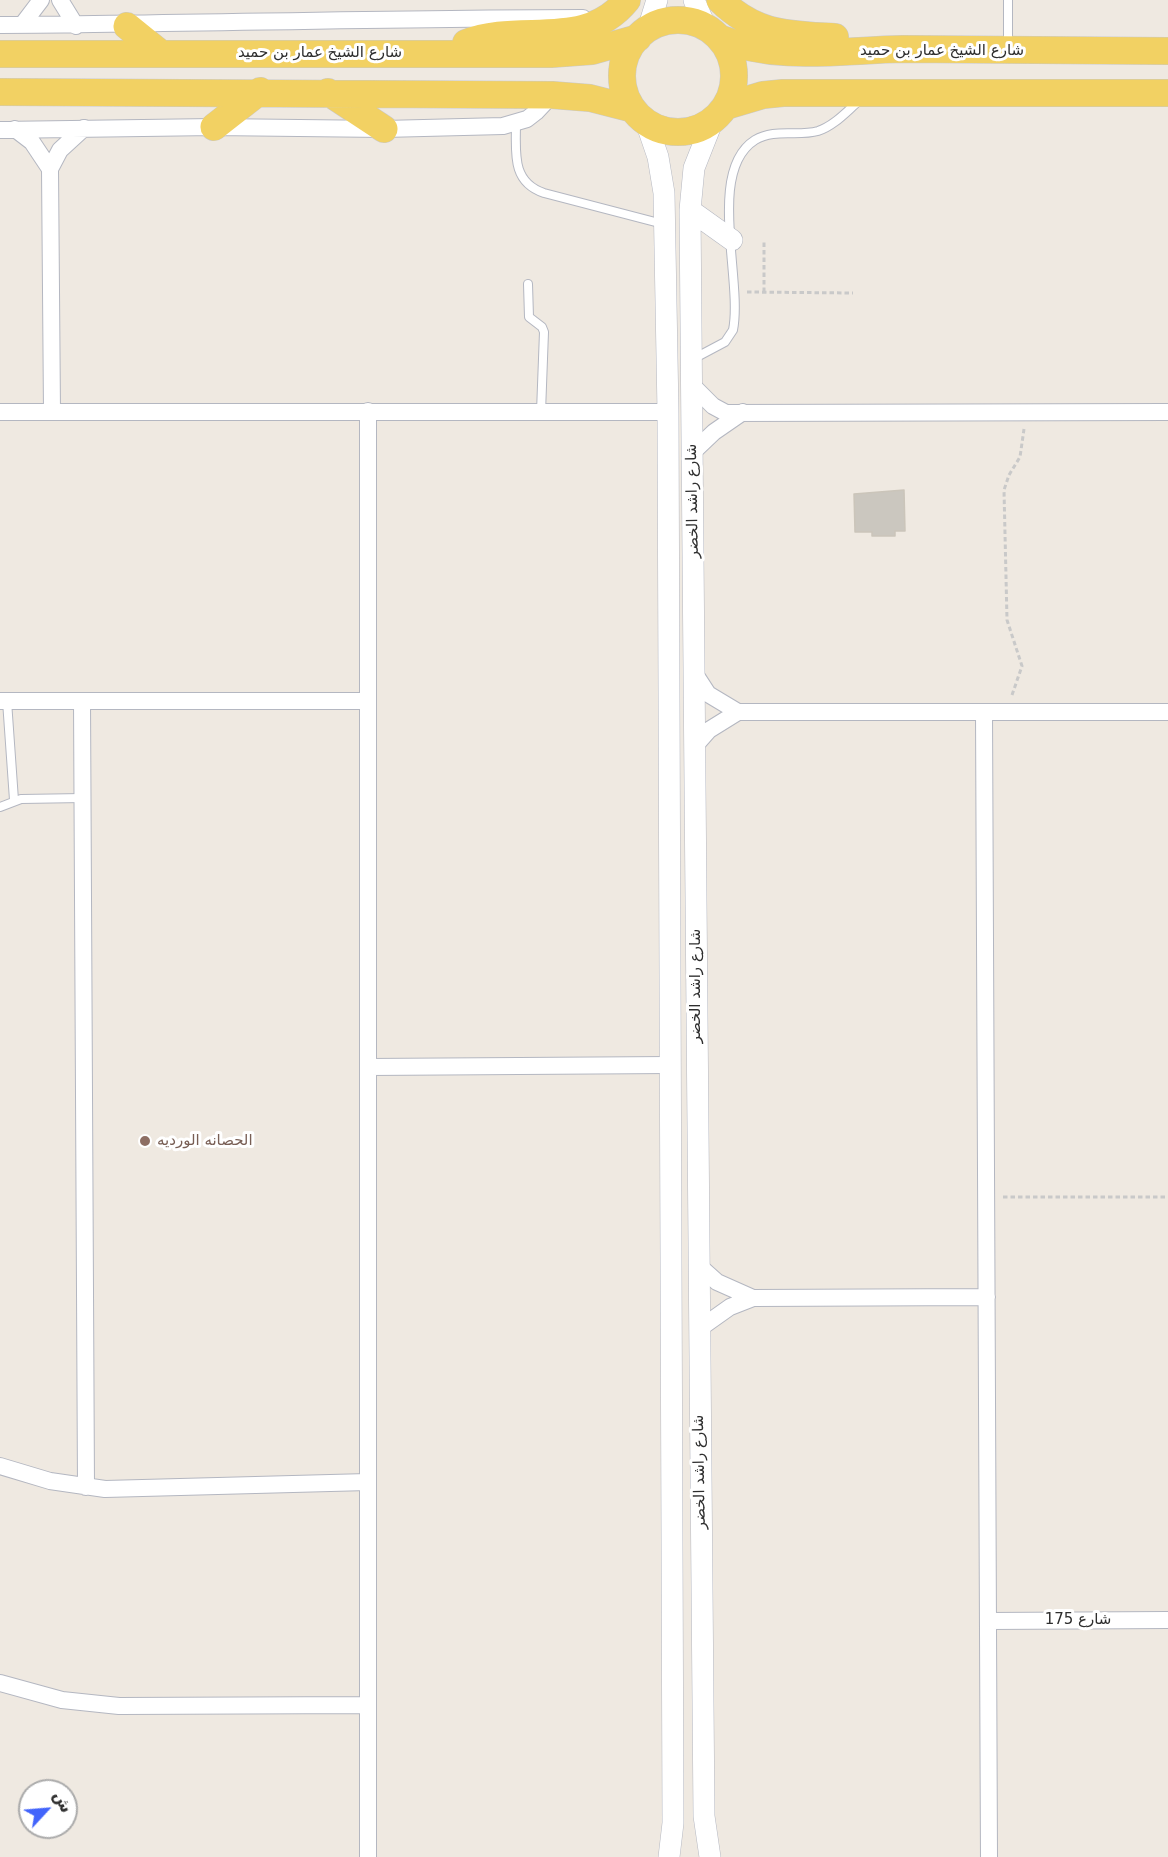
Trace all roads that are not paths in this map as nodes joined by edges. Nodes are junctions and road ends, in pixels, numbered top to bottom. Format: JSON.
{"nodes":[{"id":1,"x":40,"y":0,"type":"edge"},
{"id":2,"x":60,"y":0,"type":"edge"},
{"id":3,"x":657,"y":0,"type":"edge"},
{"id":4,"x":694,"y":0,"type":"edge"},
{"id":5,"x":720,"y":0,"type":"edge"},
{"id":6,"x":1008,"y":0,"type":"edge"},
{"id":7,"x":618,"y":9,"type":"edge"},
{"id":8,"x":0,"y":25,"type":"edge"},
{"id":9,"x":22,"y":25,"type":"junction"},
{"id":10,"x":76,"y":26,"type":"junction"},
{"id":11,"x":127,"y":26,"type":"junction"},
{"id":12,"x":643,"y":33,"type":"junction"},
{"id":13,"x":713,"y":33,"type":"junction"},
{"id":14,"x":900,"y":50,"type":"junction"},
{"id":15,"x":1008,"y":50,"type":"junction"},
{"id":16,"x":1168,"y":51,"type":"edge"},
{"id":17,"x":159,"y":52,"type":"junction"},
{"id":18,"x":0,"y":54,"type":"edge"},
{"id":19,"x":446,"y":54,"type":"junction"},
{"id":20,"x":260,"y":92,"type":"junction"},
{"id":21,"x":328,"y":92,"type":"junction"},
{"id":22,"x":869,"y":92,"type":"junction"},
{"id":23,"x":0,"y":93,"type":"edge"},
{"id":24,"x":1168,"y":93,"type":"edge"},
{"id":25,"x":552,"y":94,"type":"junction"},
{"id":26,"x":719,"y":113,"type":"junction"},
{"id":27,"x":640,"y":116,"type":"junction"},
{"id":28,"x":516,"y":123,"type":"junction"},
{"id":29,"x":214,"y":127,"type":"junction"},
{"id":30,"x":84,"y":128,"type":"junction"},
{"id":31,"x":384,"y":129,"type":"junction"},
{"id":32,"x":8,"y":130,"type":"edge"},
{"id":33,"x":51,"y":169,"type":"junction"},
{"id":34,"x":690,"y":210,"type":"junction"},
{"id":35,"x":664,"y":224,"type":"junction"},
{"id":36,"x":732,"y":240,"type":"junction"},
{"id":37,"x":528,"y":284,"type":"dead end"},
{"id":38,"x":693,"y":359,"type":"junction"},
{"id":39,"x":693,"y":386,"type":"junction"},
{"id":40,"x":368,"y":411,"type":"junction"},
{"id":41,"x":0,"y":412,"type":"edge"},
{"id":42,"x":52,"y":412,"type":"junction"},
{"id":43,"x":541,"y":412,"type":"junction"},
{"id":44,"x":668,"y":412,"type":"junction"},
{"id":45,"x":744,"y":412,"type":"junction"},
{"id":46,"x":1168,"y":412,"type":"edge"},
{"id":47,"x":693,"y":452,"type":"junction"},
{"id":48,"x":695,"y":674,"type":"junction"},
{"id":49,"x":3,"y":701,"type":"edge"},
{"id":50,"x":82,"y":701,"type":"junction"},
{"id":51,"x":368,"y":701,"type":"junction"},
{"id":52,"x":738,"y":712,"type":"junction"},
{"id":53,"x":984,"y":712,"type":"junction"},
{"id":54,"x":1168,"y":712,"type":"edge"},
{"id":55,"x":694,"y":747,"type":"junction"},
{"id":56,"x":83,"y":798,"type":"junction"},
{"id":57,"x":14,"y":800,"type":"junction"},
{"id":58,"x":0,"y":807,"type":"edge"},
{"id":59,"x":670,"y":1065,"type":"junction"},
{"id":60,"x":368,"y":1067,"type":"junction"},
{"id":61,"x":698,"y":1265,"type":"junction"},
{"id":62,"x":987,"y":1297,"type":"junction"},
{"id":63,"x":753,"y":1298,"type":"junction"},
{"id":64,"x":699,"y":1329,"type":"junction"},
{"id":65,"x":0,"y":1467,"type":"edge"},
{"id":66,"x":368,"y":1482,"type":"junction"},
{"id":67,"x":86,"y":1487,"type":"junction"},
{"id":68,"x":1168,"y":1620,"type":"edge"},
{"id":69,"x":988,"y":1621,"type":"junction"},
{"id":70,"x":0,"y":1683,"type":"edge"},
{"id":71,"x":368,"y":1705,"type":"junction"},
{"id":72,"x":368,"y":1857,"type":"edge"},
{"id":73,"x":669,"y":1857,"type":"edge"},
{"id":74,"x":710,"y":1857,"type":"edge"},
{"id":75,"x":989,"y":1857,"type":"edge"}],
"edges":[{"from":1,"to":9,"type":"street"},
{"from":2,"to":10,"type":"street"},
{"from":3,"to":12,"type":"street"},
{"from":4,"to":13,"type":"street"},
{"from":5,"to":14,"type":"main road"},
{"from":6,"to":15,"type":"lane"},
{"from":7,"to":11,"type":"street"},
{"from":7,"to":19,"type":"main road"},
{"from":8,"to":9,"type":"street"},
{"from":9,"to":10,"type":"street"},
{"from":10,"to":11,"type":"street"},
{"from":11,"to":17,"type":"main road"},
{"from":12,"to":13,"type":"main road"},
{"from":12,"to":19,"type":"main road","name":"شارع الشيخ عمار بن حميد"},
{"from":12,"to":27,"type":"main road"},
{"from":13,"to":14,"type":"main road","name":"شارع الشيخ عمار بن حميد"},
{"from":13,"to":26,"type":"main road"},
{"from":14,"to":15,"type":"main road","name":"شارع الشيخ عمار بن حميد"},
{"from":15,"to":16,"type":"main road","name":"شارع الشيخ عمار بن حميد"},
{"from":17,"to":18,"type":"main road","name":"شارع الشيخ عمار بن حميد"},
{"from":17,"to":19,"type":"main road","name":"شارع الشيخ عمار بن حميد"},
{"from":20,"to":21,"type":"main road"},
{"from":20,"to":23,"type":"main road"},
{"from":20,"to":29,"type":"main road"},
{"from":21,"to":25,"type":"main road"},
{"from":21,"to":31,"type":"main road"},
{"from":22,"to":24,"type":"main road"},
{"from":22,"to":26,"type":"main road"},
{"from":22,"to":36,"type":"lane"},
{"from":25,"to":27,"type":"main road"},
{"from":25,"to":28,"type":"street"},
{"from":26,"to":27,"type":"main road"},
{"from":26,"to":34,"type":"street","name":"شارع راشد الخضر"},
{"from":27,"to":35,"type":"street","name":"شارع راشد الخضر"},
{"from":28,"to":31,"type":"street"},
{"from":28,"to":35,"type":"lane"},
{"from":29,"to":30,"type":"street"},
{"from":29,"to":31,"type":"street"},
{"from":30,"to":32,"type":"street"},
{"from":30,"to":33,"type":"street"},
{"from":32,"to":33,"type":"street"},
{"from":33,"to":42,"type":"street"},
{"from":34,"to":36,"type":"street"},
{"from":34,"to":38,"type":"street","name":"شارع راشد الخضر"},
{"from":35,"to":44,"type":"street","name":"شارع راشد الخضر"},
{"from":36,"to":38,"type":"lane"},
{"from":37,"to":43,"type":"lane"},
{"from":38,"to":39,"type":"street","name":"شارع راشد الخضر"},
{"from":39,"to":45,"type":"street"},
{"from":39,"to":47,"type":"street","name":"شارع راشد الخضر"},
{"from":40,"to":42,"type":"street"},
{"from":40,"to":43,"type":"street"},
{"from":40,"to":51,"type":"street"},
{"from":41,"to":42,"type":"street"},
{"from":43,"to":44,"type":"street"},
{"from":44,"to":59,"type":"street","name":"شارع راشد الخضر"},
{"from":45,"to":46,"type":"street"},
{"from":45,"to":47,"type":"street"},
{"from":47,"to":48,"type":"street","name":"شارع راشد الخضر"},
{"from":48,"to":52,"type":"street"},
{"from":48,"to":55,"type":"street","name":"شارع راشد الخضر"},
{"from":49,"to":50,"type":"street"},
{"from":49,"to":57,"type":"lane"},
{"from":50,"to":51,"type":"street"},
{"from":50,"to":56,"type":"street"},
{"from":51,"to":60,"type":"street"},
{"from":52,"to":53,"type":"street"},
{"from":52,"to":55,"type":"street"},
{"from":53,"to":54,"type":"street"},
{"from":53,"to":62,"type":"street"},
{"from":55,"to":61,"type":"street","name":"شارع راشد الخضر"},
{"from":56,"to":57,"type":"lane"},
{"from":56,"to":67,"type":"street"},
{"from":57,"to":58,"type":"lane"},
{"from":59,"to":60,"type":"street"},
{"from":59,"to":73,"type":"street","name":"شارع راشد الخضر"},
{"from":60,"to":66,"type":"street"},
{"from":61,"to":63,"type":"street"},
{"from":61,"to":64,"type":"street","name":"شارع راشد الخضر"},
{"from":62,"to":63,"type":"street"},
{"from":62,"to":69,"type":"street"},
{"from":63,"to":64,"type":"street"},
{"from":64,"to":74,"type":"street","name":"شارع راشد الخضر"},
{"from":65,"to":67,"type":"street"},
{"from":66,"to":67,"type":"street"},
{"from":66,"to":71,"type":"street"},
{"from":68,"to":69,"type":"street","name":"شارع 175"},
{"from":69,"to":75,"type":"street"},
{"from":70,"to":71,"type":"street"},
{"from":71,"to":72,"type":"street"}]}
